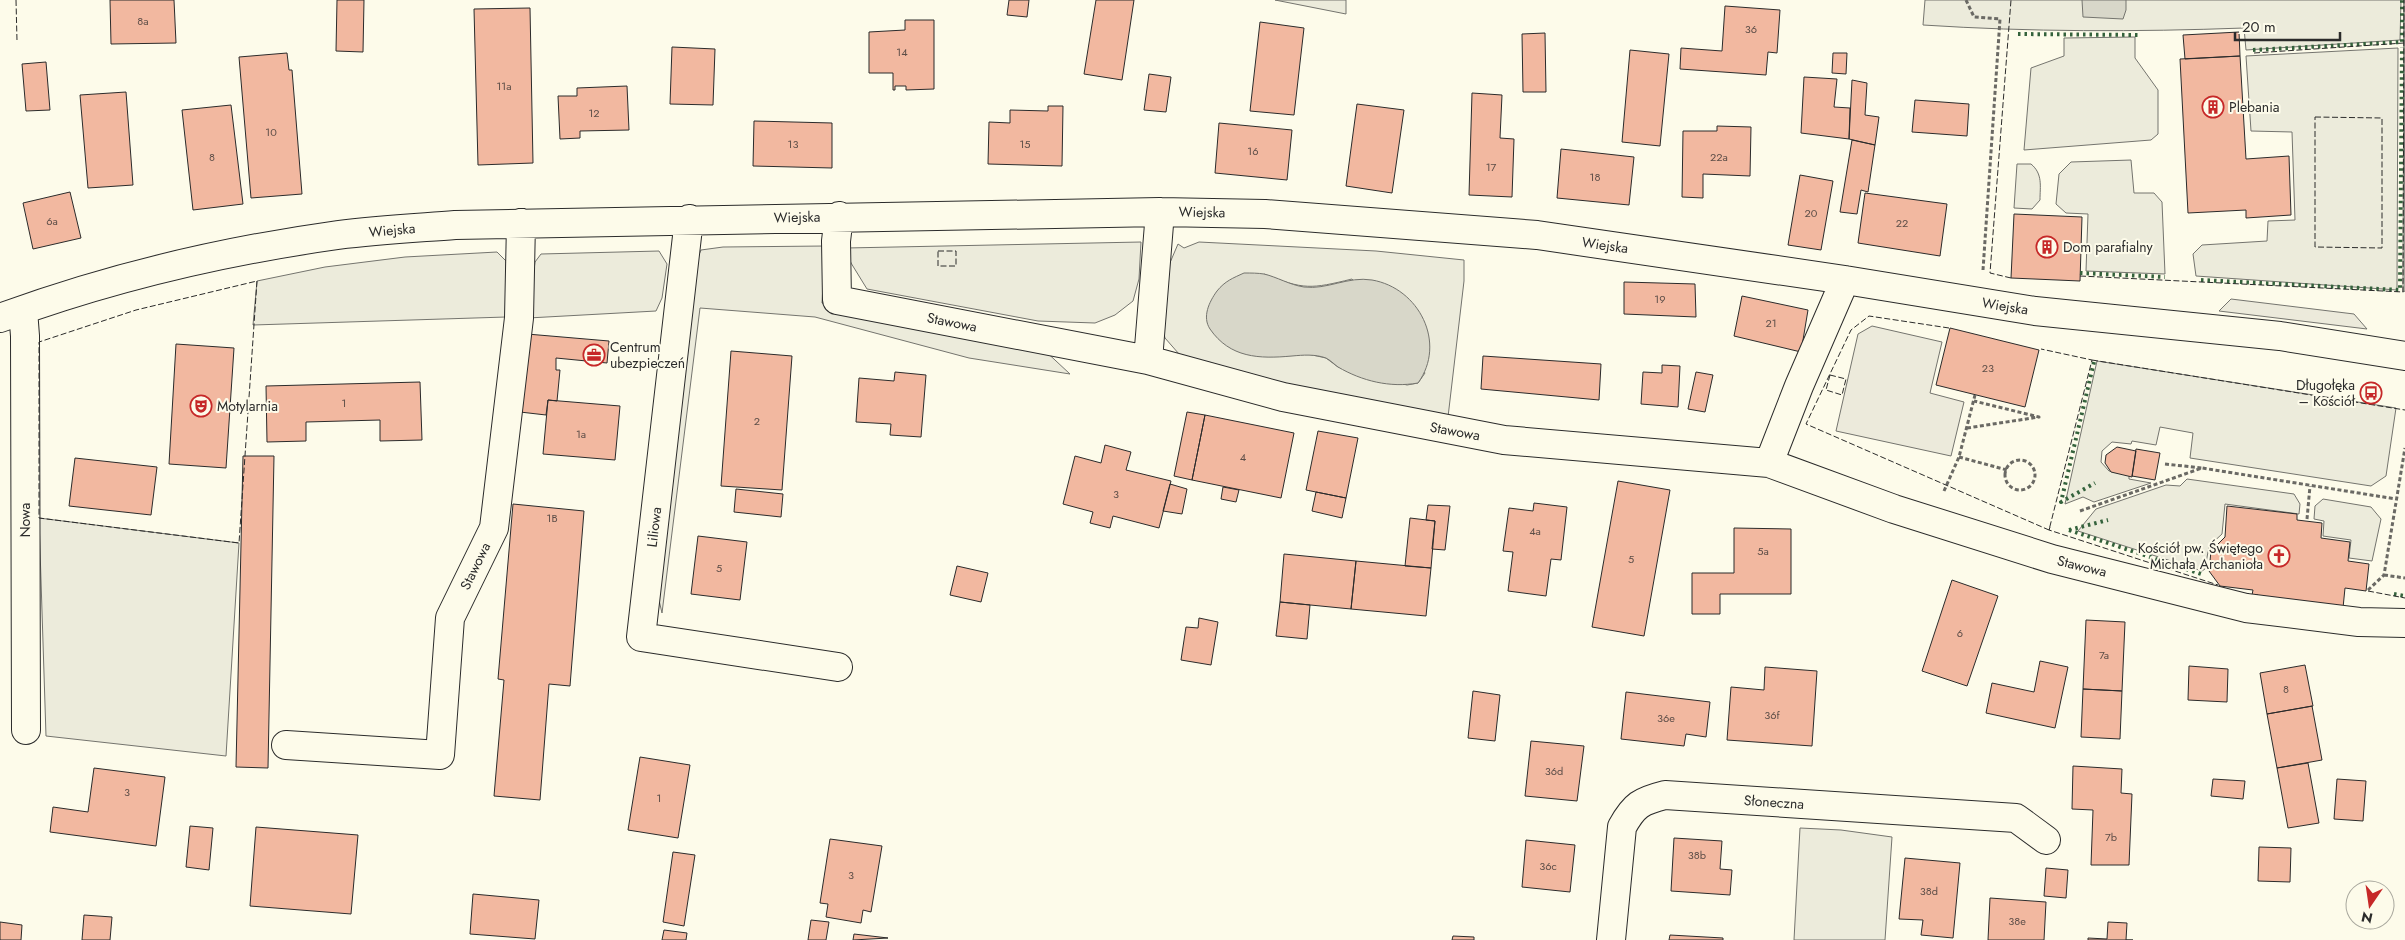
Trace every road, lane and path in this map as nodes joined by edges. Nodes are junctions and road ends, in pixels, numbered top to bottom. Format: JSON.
{"nodes":[{"id":1,"x":1966,"y":0,"type":"edge"},
{"id":2,"x":1160,"y":212,"type":"junction"},
{"id":3,"x":839,"y":216,"type":"junction"},
{"id":4,"x":690,"y":219,"type":"junction"},
{"id":5,"x":521,"y":223,"type":"junction"},
{"id":6,"x":1845,"y":280,"type":"junction"},
{"id":7,"x":1983,"y":280,"type":"dead end"},
{"id":8,"x":12,"y":314,"type":"edge"},
{"id":9,"x":2405,"y":356,"type":"edge"},
{"id":10,"x":1148,"y":360,"type":"junction"},
{"id":11,"x":1975,"y":395,"type":"dead end"},
{"id":12,"x":1974,"y":401,"type":"junction"},
{"id":13,"x":1966,"y":428,"type":"junction"},
{"id":14,"x":2405,"y":448,"type":"edge"},
{"id":15,"x":1959,"y":457,"type":"junction"},
{"id":16,"x":1769,"y":463,"type":"junction"},
{"id":17,"x":2166,"y":464,"type":"dead end"},
{"id":18,"x":2202,"y":468,"type":"junction"},
{"id":19,"x":2007,"y":470,"type":"junction"},
{"id":20,"x":2310,"y":486,"type":"junction"},
{"id":21,"x":2396,"y":499,"type":"junction"},
{"id":22,"x":2080,"y":511,"type":"dead end"},
{"id":23,"x":2306,"y":519,"type":"dead end"},
{"id":24,"x":1935,"y":523,"type":"junction"},
{"id":25,"x":2384,"y":574,"type":"junction"},
{"id":26,"x":2405,"y":578,"type":"edge"},
{"id":27,"x":2359,"y":622,"type":"junction"},
{"id":28,"x":2405,"y":623,"type":"edge"},
{"id":29,"x":838,"y":667,"type":"dead end"},
{"id":30,"x":26,"y":730,"type":"dead end"},
{"id":31,"x":286,"y":745,"type":"dead end"},
{"id":32,"x":2046,"y":840,"type":"dead end"},
{"id":33,"x":1611,"y":940,"type":"edge"}],
"edges":[{"from":1,"to":7,"type":"path"},
{"from":2,"to":3,"type":"street","name":"Wiejska"},
{"from":2,"to":6,"type":"street","name":"Wiejska"},
{"from":2,"to":10,"type":"street"},
{"from":3,"to":4,"type":"street","name":"Wiejska"},
{"from":3,"to":10,"type":"street","name":"Stawowa"},
{"from":4,"to":5,"type":"street","name":"Wiejska"},
{"from":4,"to":29,"type":"street","name":"Liliowa"},
{"from":5,"to":8,"type":"street","name":"Wiejska"},
{"from":5,"to":31,"type":"street","name":"Stawowa"},
{"from":6,"to":9,"type":"street","name":"Wiejska"},
{"from":6,"to":16,"type":"street"},
{"from":8,"to":30,"type":"street","name":"Nowa"},
{"from":10,"to":16,"type":"street","name":"Stawowa"},
{"from":11,"to":12,"type":"path"},
{"from":12,"to":13,"type":"path"},
{"from":12,"to":13,"type":"path"},
{"from":13,"to":15,"type":"path"},
{"from":14,"to":21,"type":"path"},
{"from":15,"to":19,"type":"path"},
{"from":15,"to":24,"type":"path"},
{"from":16,"to":24,"type":"street","name":"Stawowa"},
{"from":17,"to":18,"type":"path"},
{"from":18,"to":20,"type":"path"},
{"from":18,"to":22,"type":"path"},
{"from":19,"to":19,"type":"path"},
{"from":20,"to":21,"type":"path"},
{"from":20,"to":23,"type":"path"},
{"from":21,"to":25,"type":"path"},
{"from":24,"to":27,"type":"street","name":"Stawowa"},
{"from":25,"to":26,"type":"path"},
{"from":25,"to":27,"type":"path"},
{"from":27,"to":28,"type":"street","name":"Stawowa"},
{"from":32,"to":33,"type":"street","name":"Słoneczna"}]}
